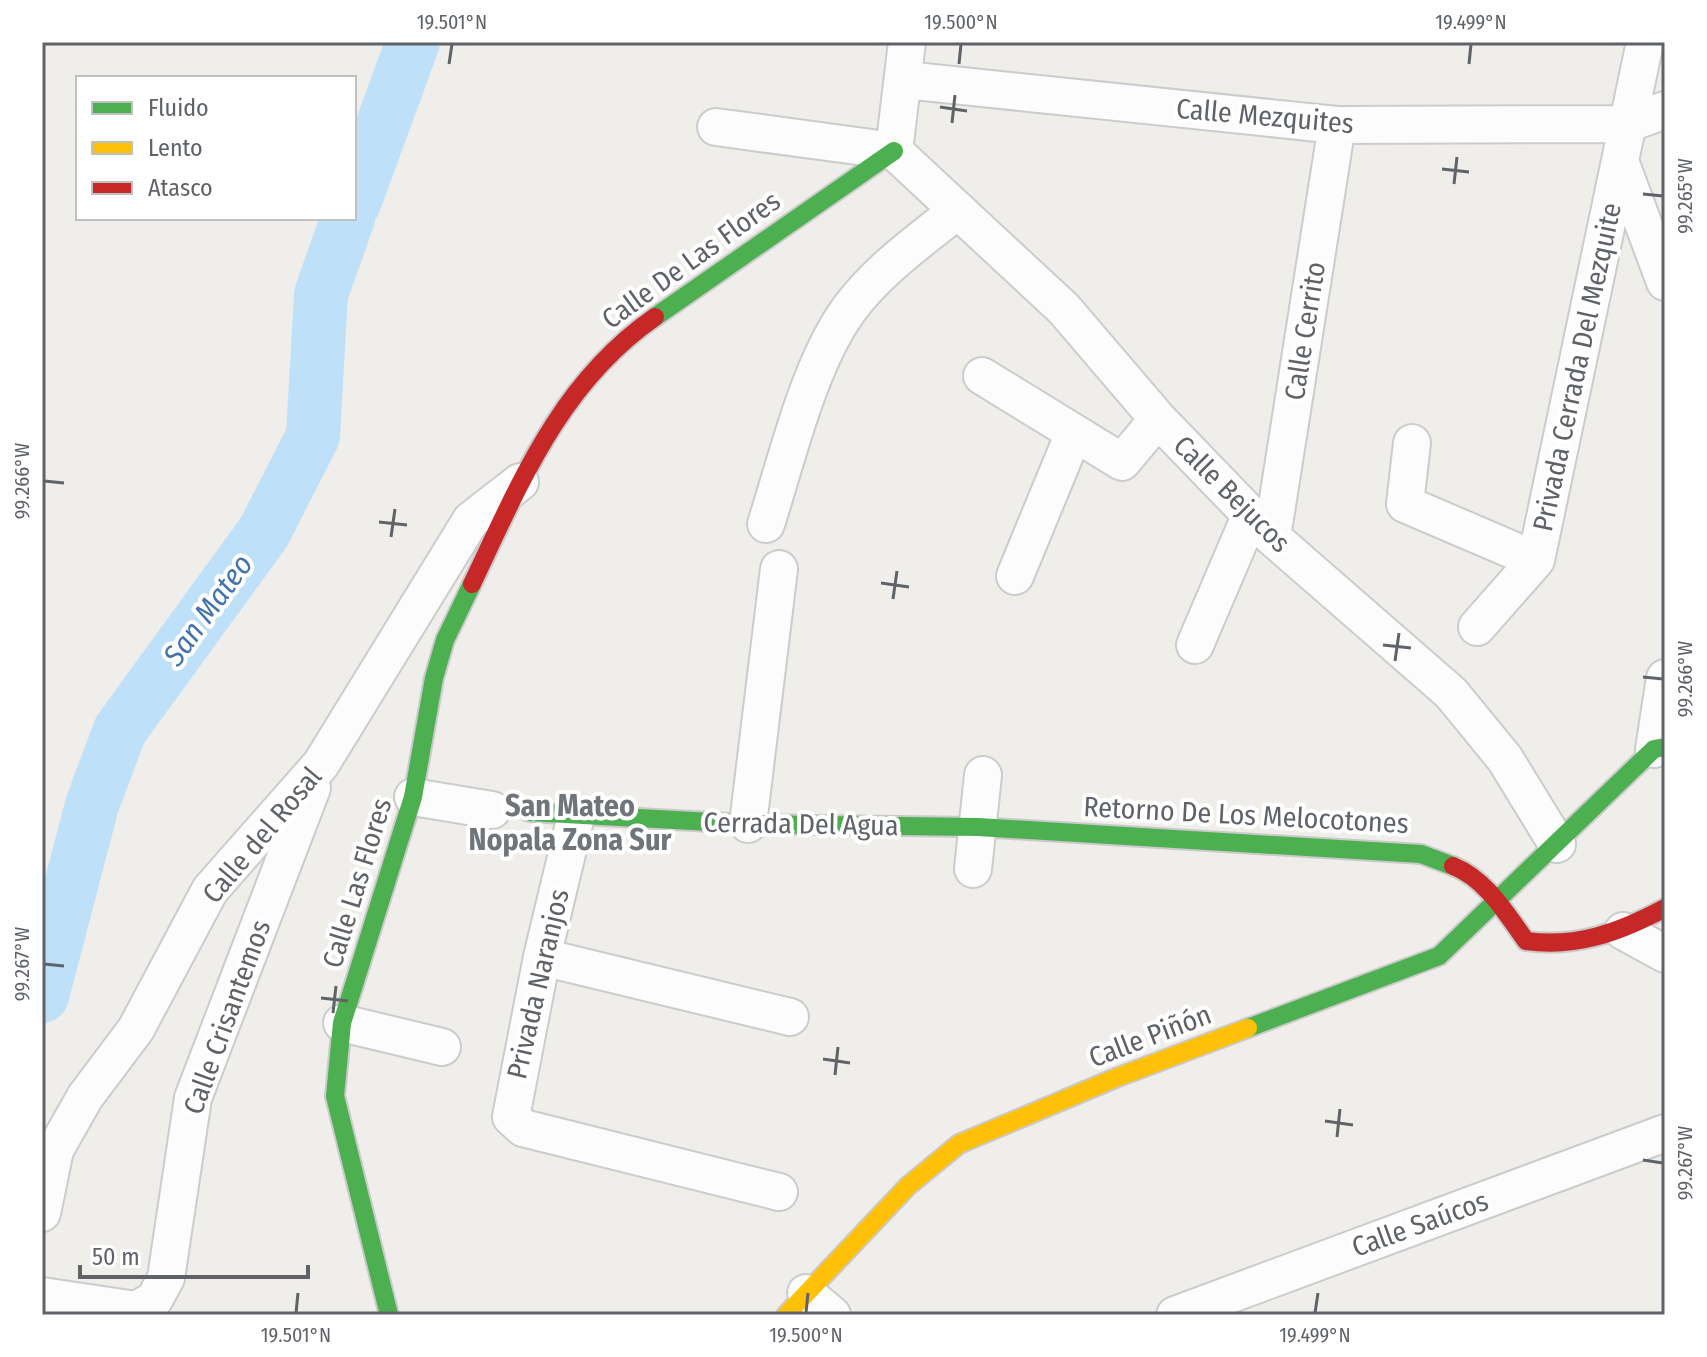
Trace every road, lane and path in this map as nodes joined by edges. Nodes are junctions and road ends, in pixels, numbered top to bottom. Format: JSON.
{"nodes":[{"id":1,"x":907,"y":42,"type":"edge"},
{"id":2,"x":1645,"y":42,"type":"edge"},
{"id":3,"x":905,"y":80,"type":"junction"},
{"id":4,"x":1665,"y":110,"type":"edge"},
{"id":5,"x":1627,"y":124,"type":"junction"},
{"id":6,"x":1337,"y":125,"type":"junction"},
{"id":7,"x":716,"y":127,"type":"dead end"},
{"id":8,"x":894,"y":151,"type":"junction"},
{"id":9,"x":1620,"y":161,"type":"junction"},
{"id":10,"x":958,"y":210,"type":"junction"},
{"id":11,"x":1665,"y":282,"type":"edge"},
{"id":12,"x":982,"y":376,"type":"dead end"},
{"id":13,"x":1158,"y":419,"type":"junction"},
{"id":14,"x":1074,"y":433,"type":"junction"},
{"id":15,"x":1412,"y":443,"type":"dead end"},
{"id":16,"x":521,"y":481,"type":"junction"},
{"id":17,"x":766,"y":524,"type":"dead end"},
{"id":18,"x":1262,"y":525,"type":"junction"},
{"id":19,"x":1536,"y":560,"type":"junction"},
{"id":20,"x":779,"y":569,"type":"dead end"},
{"id":21,"x":1015,"y":576,"type":"dead end"},
{"id":22,"x":1477,"y":627,"type":"dead end"},
{"id":23,"x":1195,"y":645,"type":"dead end"},
{"id":24,"x":1665,"y":678,"type":"edge"},
{"id":25,"x":1660,"y":748,"type":"edge"},
{"id":26,"x":321,"y":764,"type":"junction"},
{"id":27,"x":983,"y":775,"type":"dead end"},
{"id":28,"x":413,"y":797,"type":"junction"},
{"id":29,"x":492,"y":810,"type":"dead end"},
{"id":30,"x":529,"y":812,"type":"dead end"},
{"id":31,"x":576,"y":816,"type":"junction"},
{"id":32,"x":748,"y":824,"type":"junction"},
{"id":33,"x":978,"y":827,"type":"junction"},
{"id":34,"x":1557,"y":844,"type":"junction"},
{"id":35,"x":973,"y":869,"type":"dead end"},
{"id":36,"x":1497,"y":900,"type":"junction"},
{"id":37,"x":1665,"y":908,"type":"edge"},
{"id":38,"x":1623,"y":931,"type":"junction"},
{"id":39,"x":1665,"y":954,"type":"edge"},
{"id":40,"x":542,"y":957,"type":"junction"},
{"id":41,"x":790,"y":1017,"type":"dead end"},
{"id":42,"x":342,"y":1023,"type":"junction"},
{"id":43,"x":442,"y":1047,"type":"dead end"},
{"id":44,"x":1665,"y":1133,"type":"edge"},
{"id":45,"x":779,"y":1192,"type":"dead end"},
{"id":46,"x":42,"y":1213,"type":"edge"},
{"id":47,"x":42,"y":1296,"type":"edge"},
{"id":48,"x":808,"y":1308,"type":"edge"},
{"id":49,"x":389,"y":1315,"type":"edge"},
{"id":50,"x":1175,"y":1315,"type":"edge"}],
"edges":[{"from":1,"to":3,"type":"street"},
{"from":2,"to":5,"type":"street","name":"Privada Cerrada Del Mezquite"},
{"from":3,"to":6,"type":"street","name":"Calle Mezquites"},
{"from":3,"to":8,"type":"street"},
{"from":4,"to":5,"type":"street"},
{"from":5,"to":6,"type":"street","name":"Calle Mezquites"},
{"from":5,"to":9,"type":"street","name":"Privada Cerrada Del Mezquite"},
{"from":6,"to":18,"type":"street","name":"Calle Cerrito"},
{"from":7,"to":8,"type":"street"},
{"from":8,"to":10,"type":"street","name":"Calle Bejucos"},
{"from":8,"to":16,"type":"street","name":"Calle De Las Flores"},
{"from":9,"to":11,"type":"street"},
{"from":9,"to":19,"type":"street","name":"Privada Cerrada Del Mezquite"},
{"from":10,"to":13,"type":"street","name":"Calle Bejucos"},
{"from":10,"to":17,"type":"street"},
{"from":12,"to":14,"type":"street"},
{"from":13,"to":14,"type":"street"},
{"from":13,"to":18,"type":"street","name":"Calle Bejucos"},
{"from":14,"to":21,"type":"street"},
{"from":15,"to":19,"type":"street","name":"Privada Cerrada Del Mezquite"},
{"from":16,"to":26,"type":"street","name":"Calle del Rosal"},
{"from":16,"to":28,"type":"street","name":"Calle Las Flores"},
{"from":18,"to":23,"type":"street","name":"Calle Cerrito"},
{"from":18,"to":34,"type":"street","name":"Calle Bejucos"},
{"from":19,"to":22,"type":"street"},
{"from":20,"to":32,"type":"street"},
{"from":24,"to":25,"type":"street"},
{"from":25,"to":34,"type":"street","name":"Calle Piñón"},
{"from":26,"to":46,"type":"street","name":"Calle del Rosal"},
{"from":26,"to":47,"type":"street","name":"Calle Crisantemos"},
{"from":27,"to":33,"type":"street"},
{"from":28,"to":29,"type":"street"},
{"from":28,"to":42,"type":"street","name":"Calle Las Flores"},
{"from":30,"to":31,"type":"street","name":"Cerrada Del Agua"},
{"from":31,"to":32,"type":"street","name":"Cerrada Del Agua"},
{"from":31,"to":40,"type":"street","name":"Privada Naranjos"},
{"from":32,"to":33,"type":"street","name":"Cerrada Del Agua"},
{"from":33,"to":35,"type":"street"},
{"from":33,"to":36,"type":"street","name":"Retorno De Los Melocotones"},
{"from":34,"to":36,"type":"street","name":"Calle Piñón"},
{"from":36,"to":38,"type":"street","name":"Retorno De Los Melocotones"},
{"from":36,"to":48,"type":"street","name":"Calle Piñón"},
{"from":37,"to":38,"type":"street","name":"Retorno De Los Melocotones"},
{"from":38,"to":39,"type":"street"},
{"from":40,"to":41,"type":"street"},
{"from":40,"to":45,"type":"street","name":"Privada Naranjos"},
{"from":42,"to":43,"type":"street"},
{"from":42,"to":49,"type":"street","name":"Calle Las Flores"},
{"from":44,"to":50,"type":"street","name":"Calle Saúcos"}]}
